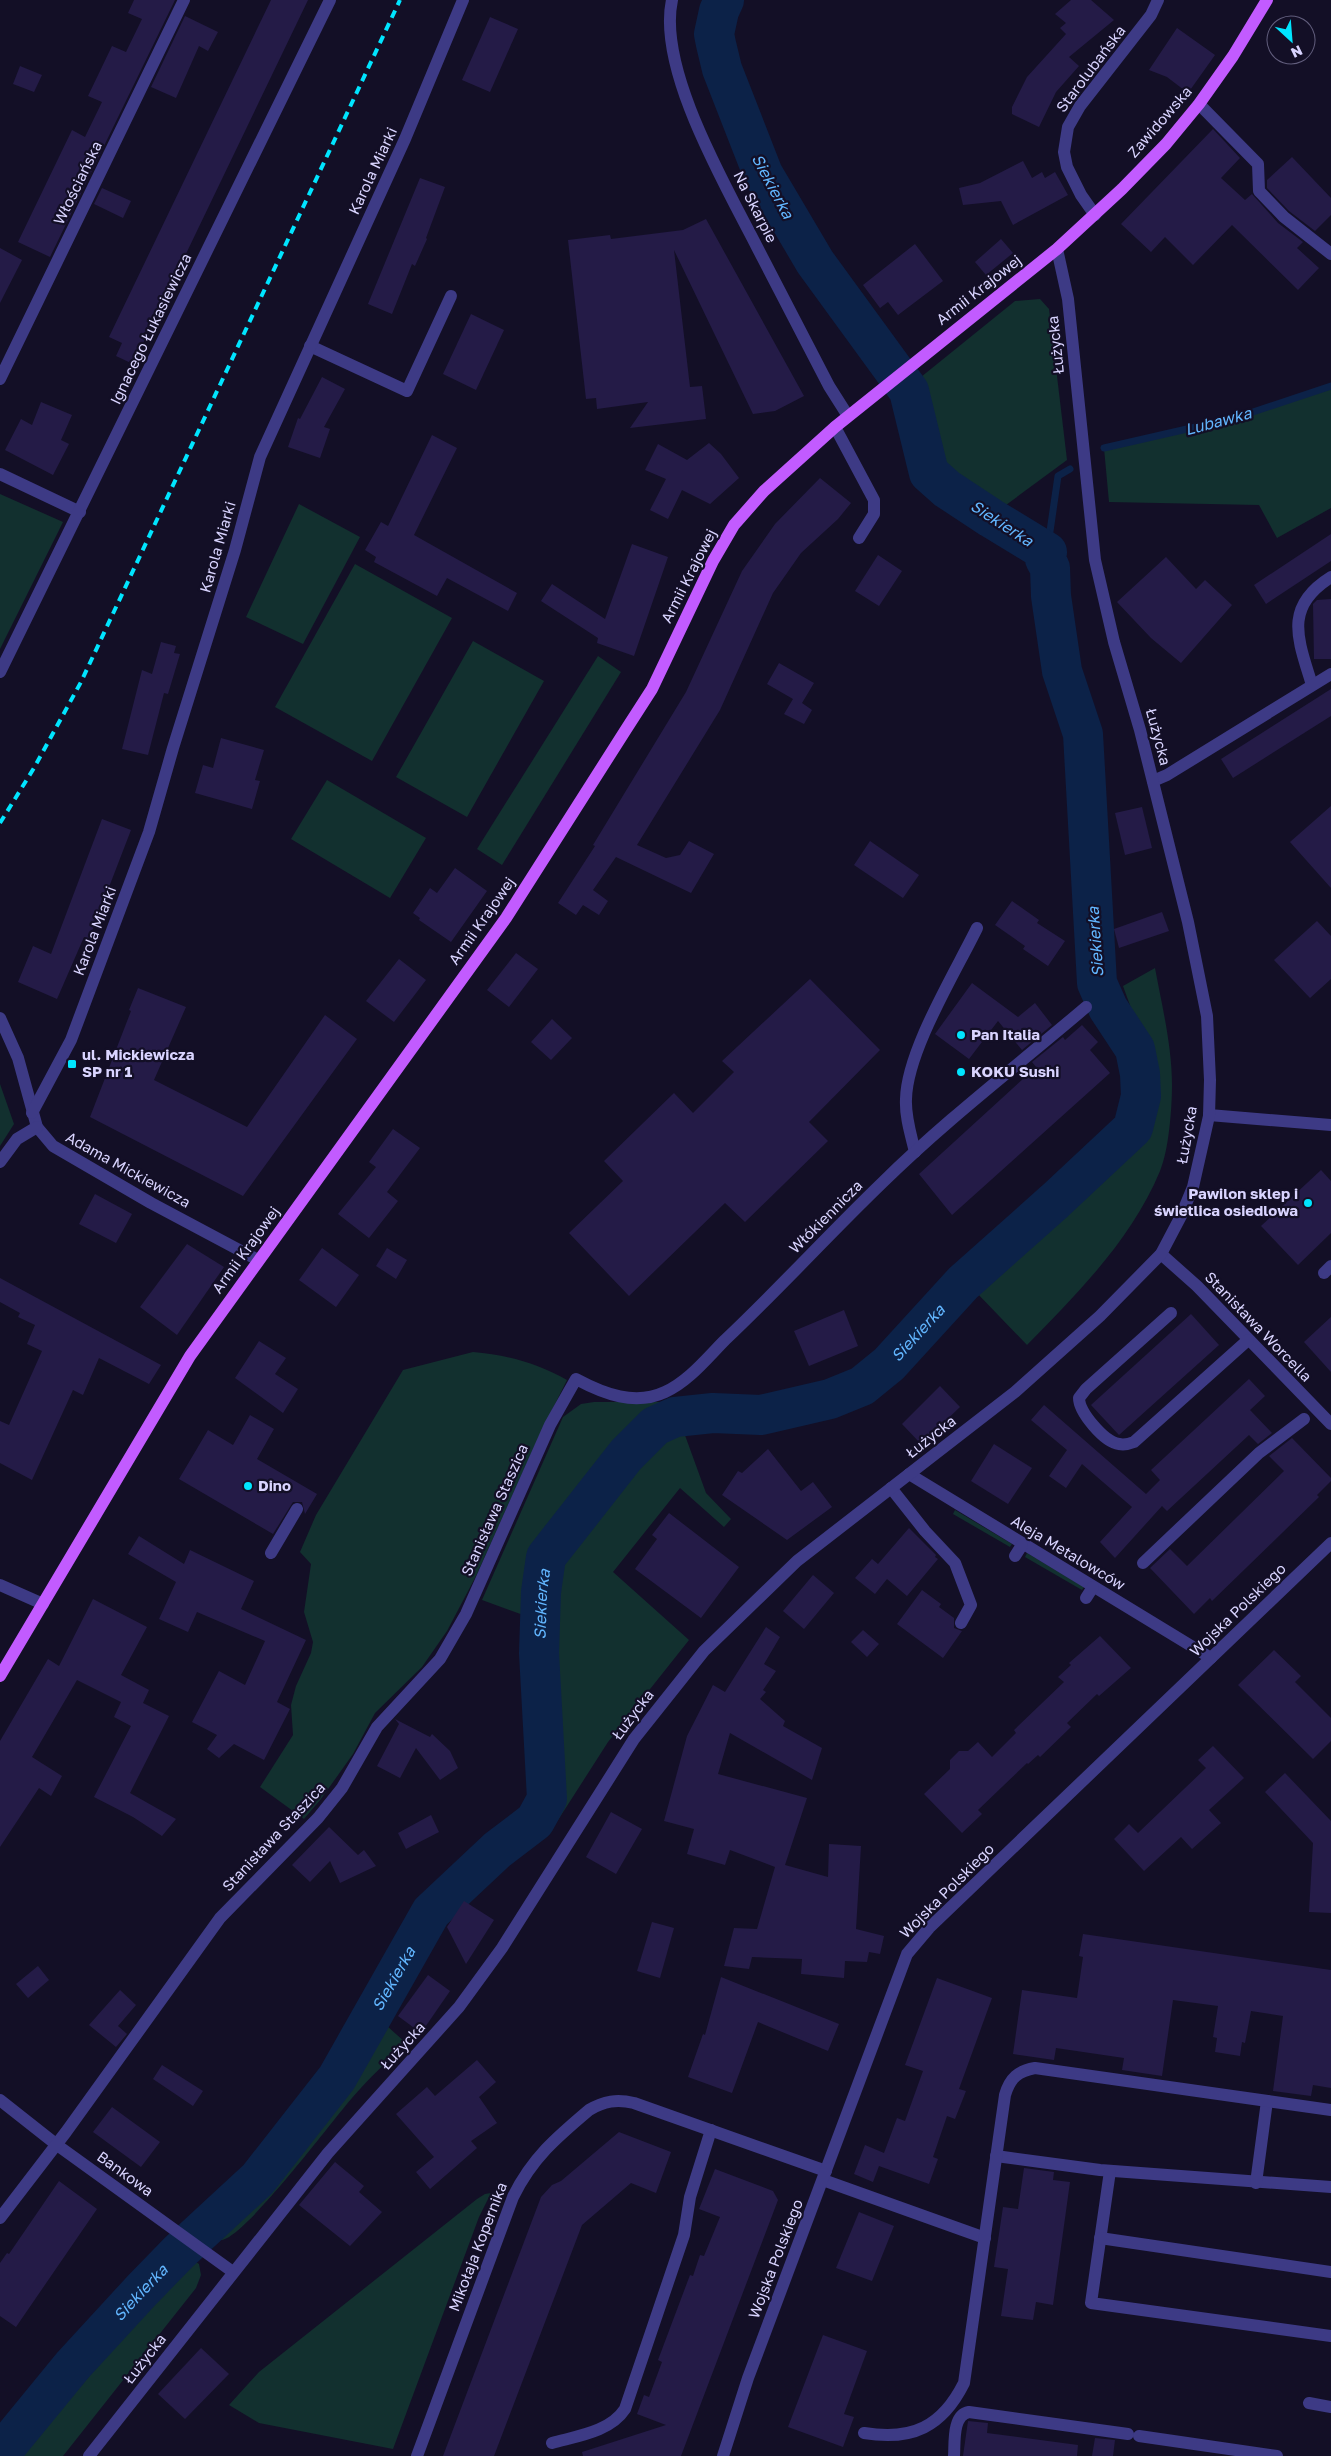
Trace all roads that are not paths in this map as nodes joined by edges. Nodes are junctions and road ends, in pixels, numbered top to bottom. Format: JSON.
{"nodes":[{"id":1,"x":184,"y":0,"type":"edge"},
{"id":2,"x":330,"y":0,"type":"edge"},
{"id":3,"x":463,"y":0,"type":"edge"},
{"id":4,"x":672,"y":0,"type":"edge"},
{"id":5,"x":1158,"y":0,"type":"edge"},
{"id":6,"x":1267,"y":0,"type":"edge"},
{"id":7,"x":1199,"y":104,"type":"junction"},
{"id":8,"x":1095,"y":215,"type":"junction"},
{"id":9,"x":1057,"y":249,"type":"junction"},
{"id":10,"x":1331,"y":254,"type":"edge"},
{"id":11,"x":450,"y":296,"type":"dead end"},
{"id":12,"x":310,"y":346,"type":"junction"},
{"id":13,"x":0,"y":379,"type":"edge"},
{"id":14,"x":848,"y":416,"type":"junction"},
{"id":15,"x":835,"y":427,"type":"junction"},
{"id":16,"x":0,"y":474,"type":"edge"},
{"id":17,"x":80,"y":512,"type":"junction"},
{"id":18,"x":859,"y":538,"type":"dead end"},
{"id":19,"x":1331,"y":577,"type":"edge"},
{"id":20,"x":0,"y":672,"type":"edge"},
{"id":21,"x":1331,"y":674,"type":"edge"},
{"id":22,"x":1312,"y":685,"type":"junction"},
{"id":23,"x":1153,"y":781,"type":"junction"},
{"id":24,"x":977,"y":928,"type":"dead end"},
{"id":25,"x":1086,"y":1007,"type":"dead end"},
{"id":26,"x":0,"y":1018,"type":"edge"},
{"id":27,"x":32,"y":1113,"type":"junction"},
{"id":28,"x":1209,"y":1115,"type":"junction"},
{"id":29,"x":1331,"y":1125,"type":"edge"},
{"id":30,"x":37,"y":1127,"type":"junction"},
{"id":31,"x":915,"y":1152,"type":"junction"},
{"id":32,"x":0,"y":1162,"type":"edge"},
{"id":33,"x":1161,"y":1254,"type":"junction"},
{"id":34,"x":258,"y":1260,"type":"junction"},
{"id":35,"x":1171,"y":1313,"type":"dead end"},
{"id":36,"x":1248,"y":1340,"type":"junction"},
{"id":37,"x":576,"y":1379,"type":"joint"},
{"id":38,"x":1304,"y":1419,"type":"dead end"},
{"id":39,"x":1331,"y":1424,"type":"edge"},
{"id":40,"x":909,"y":1474,"type":"junction"},
{"id":41,"x":891,"y":1488,"type":"junction"},
{"id":42,"x":297,"y":1509,"type":"dead end"},
{"id":43,"x":1331,"y":1544,"type":"edge"},
{"id":44,"x":271,"y":1553,"type":"dead end"},
{"id":45,"x":1143,"y":1564,"type":"dead end"},
{"id":46,"x":0,"y":1585,"type":"edge"},
{"id":47,"x":1093,"y":1587,"type":"junction"},
{"id":48,"x":1086,"y":1598,"type":"dead end"},
{"id":49,"x":43,"y":1604,"type":"junction"},
{"id":50,"x":961,"y":1623,"type":"dead end"},
{"id":51,"x":1211,"y":1658,"type":"junction"},
{"id":52,"x":0,"y":1676,"type":"edge"},
{"id":53,"x":0,"y":2100,"type":"edge"},
{"id":54,"x":1267,"y":2101,"type":"junction"},
{"id":55,"x":1331,"y":2110,"type":"edge"},
{"id":56,"x":711,"y":2130,"type":"junction"},
{"id":57,"x":57,"y":2145,"type":"junction"},
{"id":58,"x":996,"y":2156,"type":"junction"},
{"id":59,"x":1110,"y":2170,"type":"junction"},
{"id":60,"x":825,"y":2176,"type":"junction"},
{"id":61,"x":1256,"y":2183,"type":"junction"},
{"id":62,"x":1331,"y":2187,"type":"edge"},
{"id":63,"x":0,"y":2218,"type":"edge"},
{"id":64,"x":985,"y":2238,"type":"junction"},
{"id":65,"x":1100,"y":2238,"type":"junction"},
{"id":66,"x":233,"y":2272,"type":"junction"},
{"id":67,"x":1331,"y":2272,"type":"edge"},
{"id":68,"x":1331,"y":2336,"type":"edge"},
{"id":69,"x":1309,"y":2403,"type":"dead end"},
{"id":70,"x":1331,"y":2407,"type":"edge"},
{"id":71,"x":864,"y":2432,"type":"dead end"},
{"id":72,"x":552,"y":2443,"type":"dead end"},
{"id":73,"x":1216,"y":2451,"type":"edge"},
{"id":74,"x":89,"y":2456,"type":"edge"},
{"id":75,"x":417,"y":2456,"type":"edge"},
{"id":76,"x":724,"y":2456,"type":"edge"},
{"id":77,"x":954,"y":2456,"type":"edge"},
{"id":78,"x":1277,"y":2456,"type":"edge"}],
"edges":[{"from":1,"to":13,"type":"street","name":"Włościańska"},
{"from":2,"to":17,"type":"street","name":"Ignacego Łukasiewicza"},
{"from":3,"to":12,"type":"street","name":"Karola Miarki"},
{"from":4,"to":14,"type":"street","name":"Na Skarpie"},
{"from":5,"to":8,"type":"street","name":"Starolubańska"},
{"from":6,"to":7,"type":"main road","name":"Zawidowska"},
{"from":7,"to":8,"type":"main road","name":"Zawidowska"},
{"from":7,"to":10,"type":"street"},
{"from":8,"to":9,"type":"main road","name":"Zawidowska"},
{"from":9,"to":14,"type":"main road","name":"Armii Krajowej"},
{"from":9,"to":23,"type":"street","name":"Łużycka"},
{"from":11,"to":12,"type":"street"},
{"from":12,"to":27,"type":"street","name":"Karola Miarki"},
{"from":14,"to":15,"type":"main road","name":"Armii Krajowej"},
{"from":15,"to":18,"type":"street"},
{"from":15,"to":34,"type":"main road","name":"Armii Krajowej"},
{"from":16,"to":17,"type":"street"},
{"from":17,"to":20,"type":"street","name":"Ignacego Łukasiewicza"},
{"from":19,"to":22,"type":"street"},
{"from":21,"to":22,"type":"street"},
{"from":22,"to":23,"type":"street"},
{"from":23,"to":28,"type":"street","name":"Łużycka"},
{"from":24,"to":31,"type":"street"},
{"from":25,"to":31,"type":"street","name":"Włókiennicza"},
{"from":26,"to":27,"type":"street","name":"Adama Mickiewicza"},
{"from":27,"to":30,"type":"street","name":"Adama Mickiewicza"},
{"from":28,"to":29,"type":"street"},
{"from":28,"to":33,"type":"street","name":"Łużycka"},
{"from":30,"to":32,"type":"street"},
{"from":30,"to":34,"type":"street","name":"Adama Mickiewicza"},
{"from":31,"to":37,"type":"street","name":"Włókiennicza"},
{"from":33,"to":36,"type":"street","name":"Stanisława Worcella"},
{"from":33,"to":40,"type":"street","name":"Łużycka"},
{"from":34,"to":49,"type":"main road","name":"Armii Krajowej"},
{"from":35,"to":36,"type":"street"},
{"from":36,"to":39,"type":"street","name":"Stanisława Worcella"},
{"from":37,"to":57,"type":"street","name":"Stanisława Staszica"},
{"from":38,"to":45,"type":"street"},
{"from":40,"to":41,"type":"street","name":"Łużycka"},
{"from":40,"to":47,"type":"street","name":"Aleja Metalowców"},
{"from":41,"to":50,"type":"street"},
{"from":41,"to":66,"type":"street","name":"Łużycka"},
{"from":42,"to":44,"type":"street"},
{"from":43,"to":51,"type":"street","name":"Wojska Polskiego"},
{"from":46,"to":49,"type":"street"},
{"from":47,"to":48,"type":"street"},
{"from":47,"to":51,"type":"street","name":"Aleja Metalowców"},
{"from":49,"to":52,"type":"main road","name":"Armii Krajowej"},
{"from":51,"to":60,"type":"street","name":"Wojska Polskiego"},
{"from":53,"to":57,"type":"street","name":"Bankowa"},
{"from":54,"to":55,"type":"street"},
{"from":54,"to":58,"type":"street"},
{"from":54,"to":61,"type":"street"},
{"from":56,"to":60,"type":"street","name":"Mikołaja Kopernika"},
{"from":56,"to":72,"type":"street"},
{"from":56,"to":75,"type":"street","name":"Mikołaja Kopernika"},
{"from":57,"to":63,"type":"street","name":"Stanisława Staszica"},
{"from":57,"to":66,"type":"street","name":"Bankowa"},
{"from":58,"to":59,"type":"street"},
{"from":58,"to":64,"type":"street"},
{"from":59,"to":61,"type":"street"},
{"from":59,"to":65,"type":"street"},
{"from":60,"to":64,"type":"street","name":"Mikołaja Kopernika"},
{"from":60,"to":76,"type":"street","name":"Wojska Polskiego"},
{"from":61,"to":62,"type":"street"},
{"from":64,"to":71,"type":"street"},
{"from":65,"to":67,"type":"street"},
{"from":65,"to":68,"type":"street"},
{"from":66,"to":74,"type":"street","name":"Łużycka"},
{"from":69,"to":70,"type":"street"},
{"from":73,"to":77,"type":"street"},
{"from":73,"to":78,"type":"street"}]}
